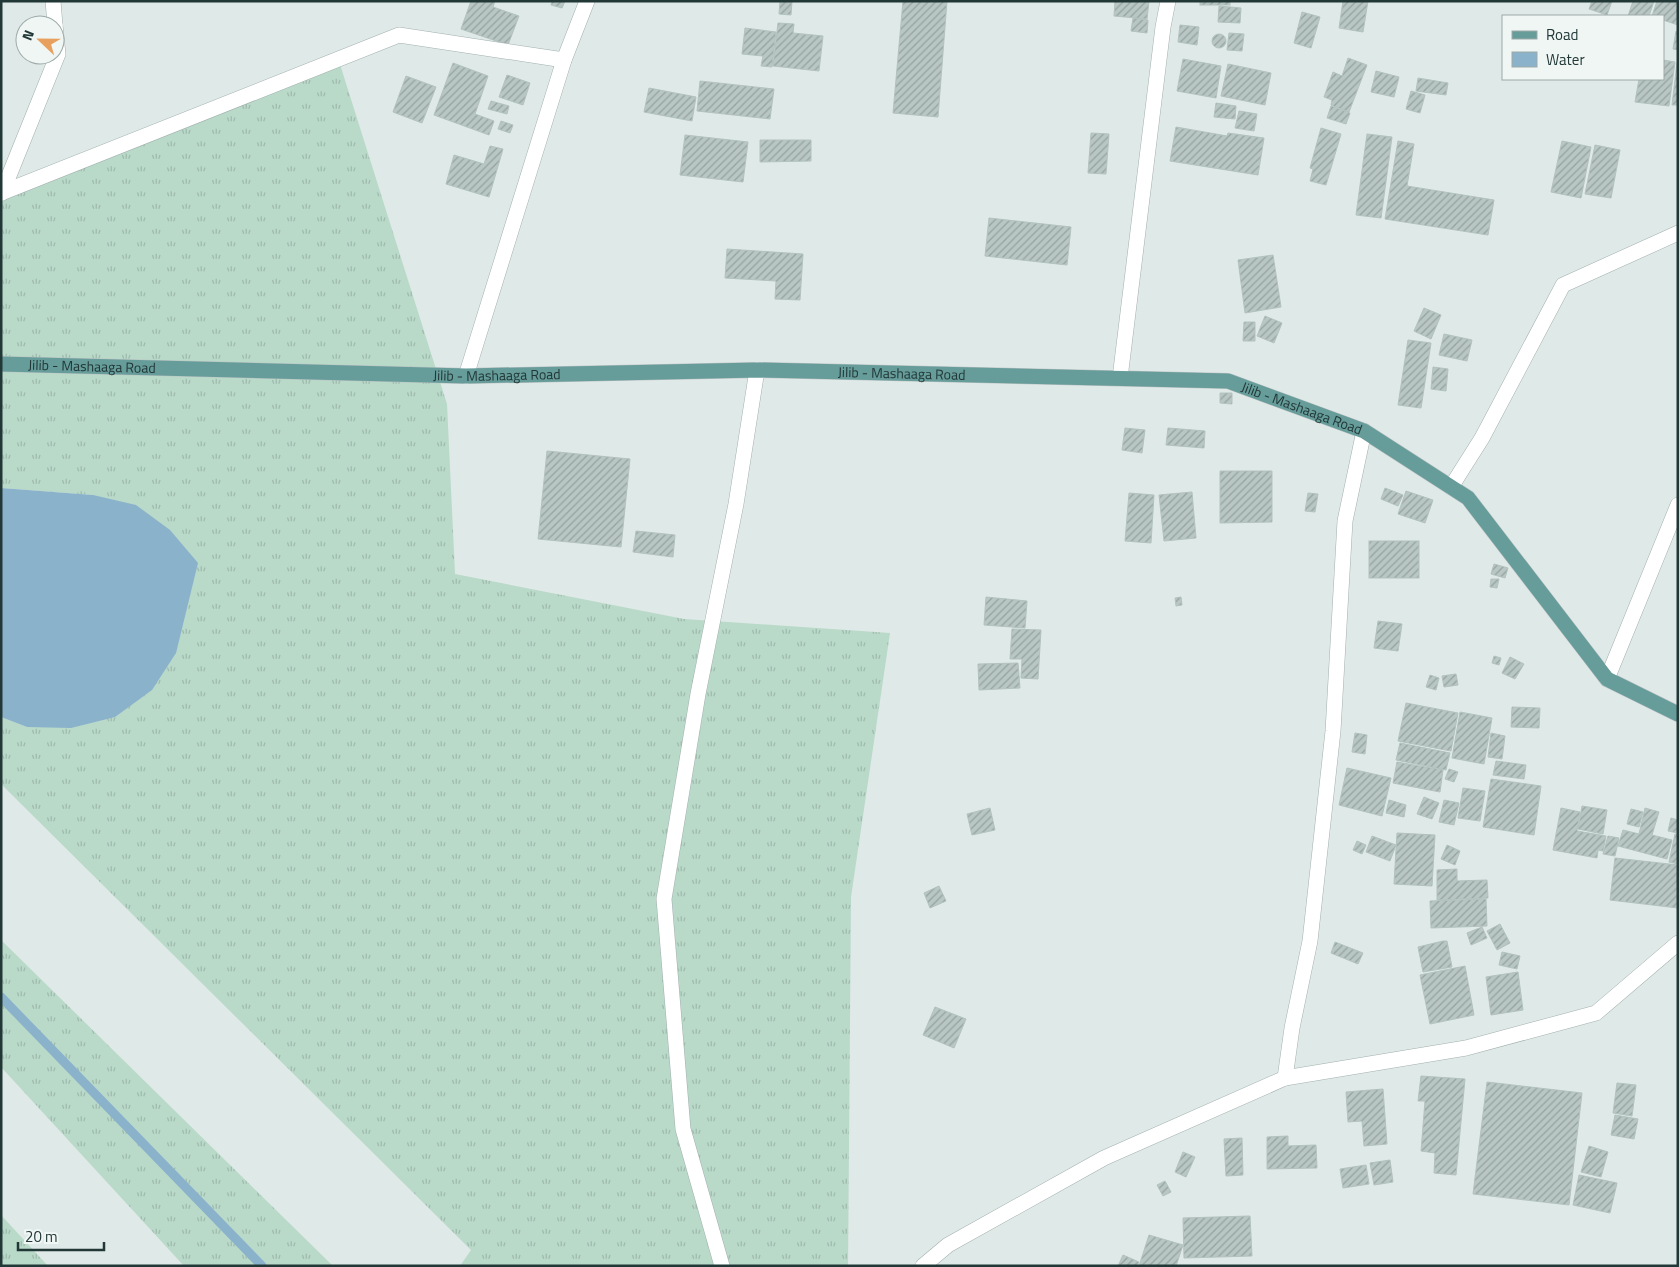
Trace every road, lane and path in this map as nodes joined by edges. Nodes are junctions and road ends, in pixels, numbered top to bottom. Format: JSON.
{"nodes":[{"id":1,"x":53,"y":1,"type":"edge"},
{"id":2,"x":587,"y":1,"type":"edge"},
{"id":3,"x":1168,"y":1,"type":"edge"},
{"id":4,"x":54,"y":15,"type":"edge"},
{"id":5,"x":564,"y":60,"type":"junction"},
{"id":6,"x":54,"y":65,"type":"edge"},
{"id":7,"x":2,"y":193,"type":"edge"},
{"id":8,"x":1678,"y":232,"type":"edge"},
{"id":9,"x":1,"y":364,"type":"edge"},
{"id":10,"x":757,"y":370,"type":"junction"},
{"id":11,"x":466,"y":376,"type":"junction"},
{"id":12,"x":1120,"y":378,"type":"junction"},
{"id":13,"x":1364,"y":431,"type":"junction"},
{"id":14,"x":1451,"y":488,"type":"junction"},
{"id":15,"x":1678,"y":505,"type":"edge"},
{"id":16,"x":1607,"y":679,"type":"junction"},
{"id":17,"x":1678,"y":714,"type":"edge"},
{"id":18,"x":1678,"y":943,"type":"edge"},
{"id":19,"x":1285,"y":1078,"type":"junction"},
{"id":20,"x":722,"y":1266,"type":"edge"},
{"id":21,"x":923,"y":1266,"type":"edge"}],
"edges":[{"from":1,"to":4,"type":"street"},
{"from":2,"to":5,"type":"street"},
{"from":3,"to":12,"type":"street"},
{"from":5,"to":7,"type":"street"},
{"from":5,"to":11,"type":"street"},
{"from":6,"to":7,"type":"street"},
{"from":8,"to":14,"type":"street"},
{"from":9,"to":11,"type":"main road","name":"Jilib - Mashaaga Road"},
{"from":10,"to":11,"type":"main road","name":"Jilib - Mashaaga Road"},
{"from":10,"to":12,"type":"main road","name":"Jilib - Mashaaga Road"},
{"from":10,"to":20,"type":"street"},
{"from":12,"to":13,"type":"main road","name":"Jilib - Mashaaga Road"},
{"from":13,"to":14,"type":"main road","name":"Jilib - Mashaaga Road"},
{"from":13,"to":19,"type":"street"},
{"from":14,"to":16,"type":"main road","name":"Jilib - Mashaaga Road"},
{"from":15,"to":16,"type":"street"},
{"from":16,"to":17,"type":"main road","name":"Jilib - Mashaaga Road"},
{"from":18,"to":19,"type":"street"},
{"from":19,"to":21,"type":"street"}]}
